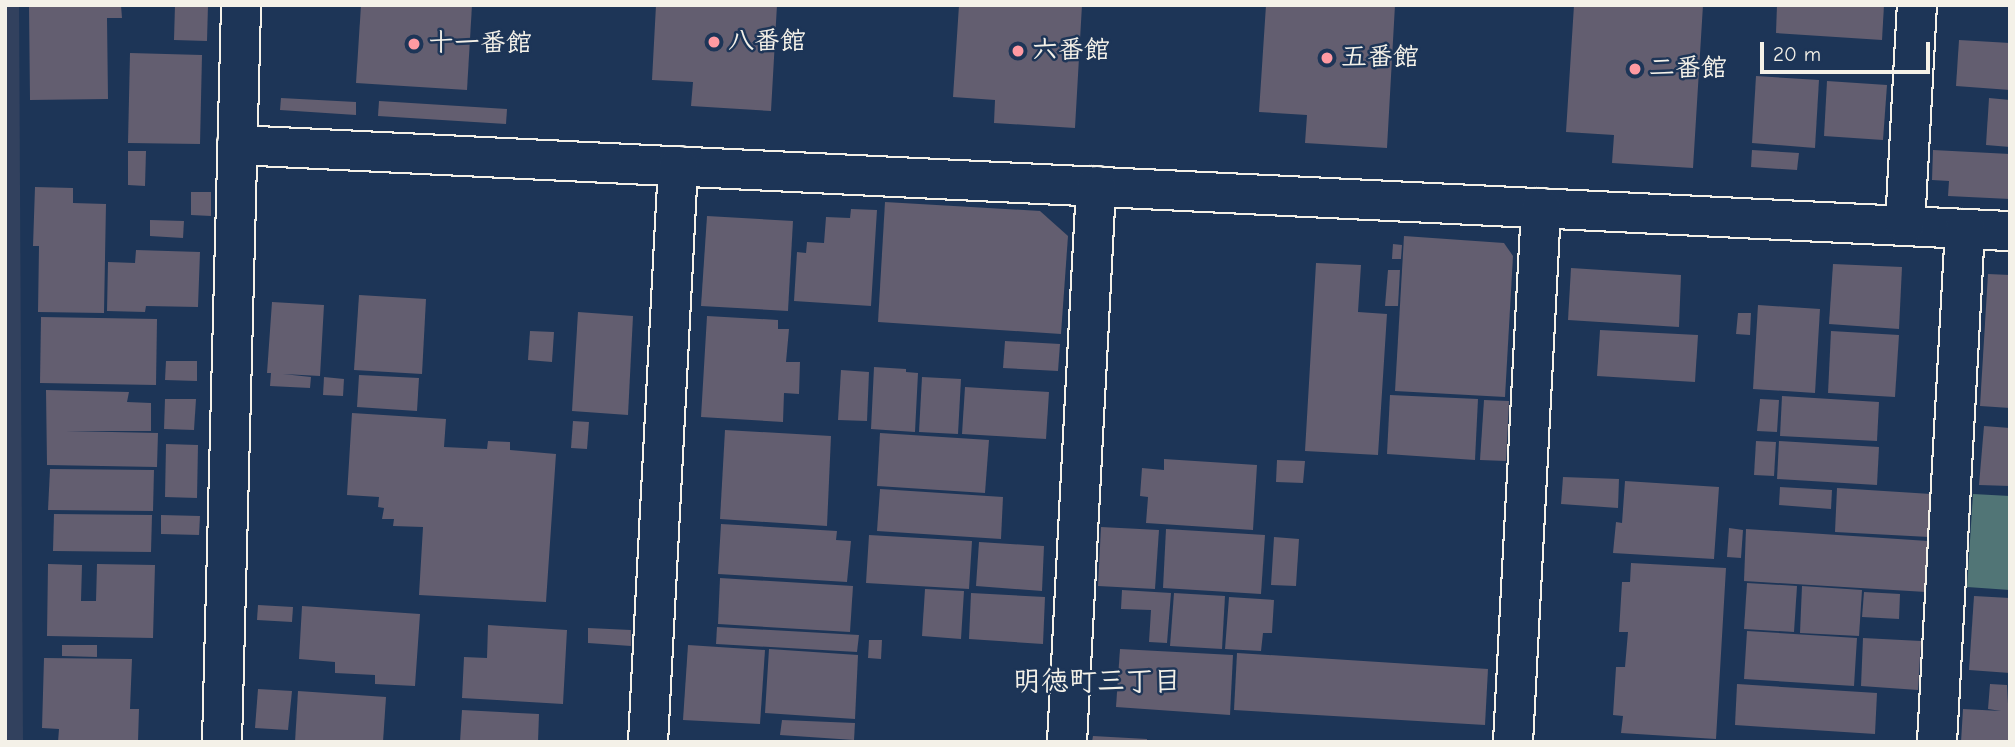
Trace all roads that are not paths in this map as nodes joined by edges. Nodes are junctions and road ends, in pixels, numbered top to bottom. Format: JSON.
{"nodes":[{"id":1,"x":241,"y":5,"type":"edge"},
{"id":2,"x":1917,"y":5,"type":"edge"},
{"id":3,"x":237,"y":145,"type":"junction"},
{"id":4,"x":678,"y":166,"type":"junction"},
{"id":5,"x":1096,"y":186,"type":"junction"},
{"id":6,"x":1541,"y":208,"type":"junction"},
{"id":7,"x":1905,"y":225,"type":"junction"},
{"id":8,"x":1965,"y":229,"type":"junction"},
{"id":9,"x":2010,"y":231,"type":"edge"},
{"id":10,"x":222,"y":742,"type":"edge"},
{"id":11,"x":648,"y":742,"type":"edge"},
{"id":12,"x":1067,"y":742,"type":"edge"},
{"id":13,"x":1513,"y":742,"type":"edge"},
{"id":14,"x":1937,"y":742,"type":"edge"}],
"edges":[{"from":1,"to":3,"type":"street"},
{"from":2,"to":7,"type":"street"},
{"from":3,"to":4,"type":"street"},
{"from":3,"to":10,"type":"street"},
{"from":4,"to":5,"type":"street"},
{"from":4,"to":11,"type":"street"},
{"from":5,"to":6,"type":"street"},
{"from":5,"to":12,"type":"street"},
{"from":6,"to":7,"type":"street"},
{"from":6,"to":13,"type":"street"},
{"from":7,"to":8,"type":"street"},
{"from":8,"to":9,"type":"street"},
{"from":8,"to":14,"type":"street"}]}
